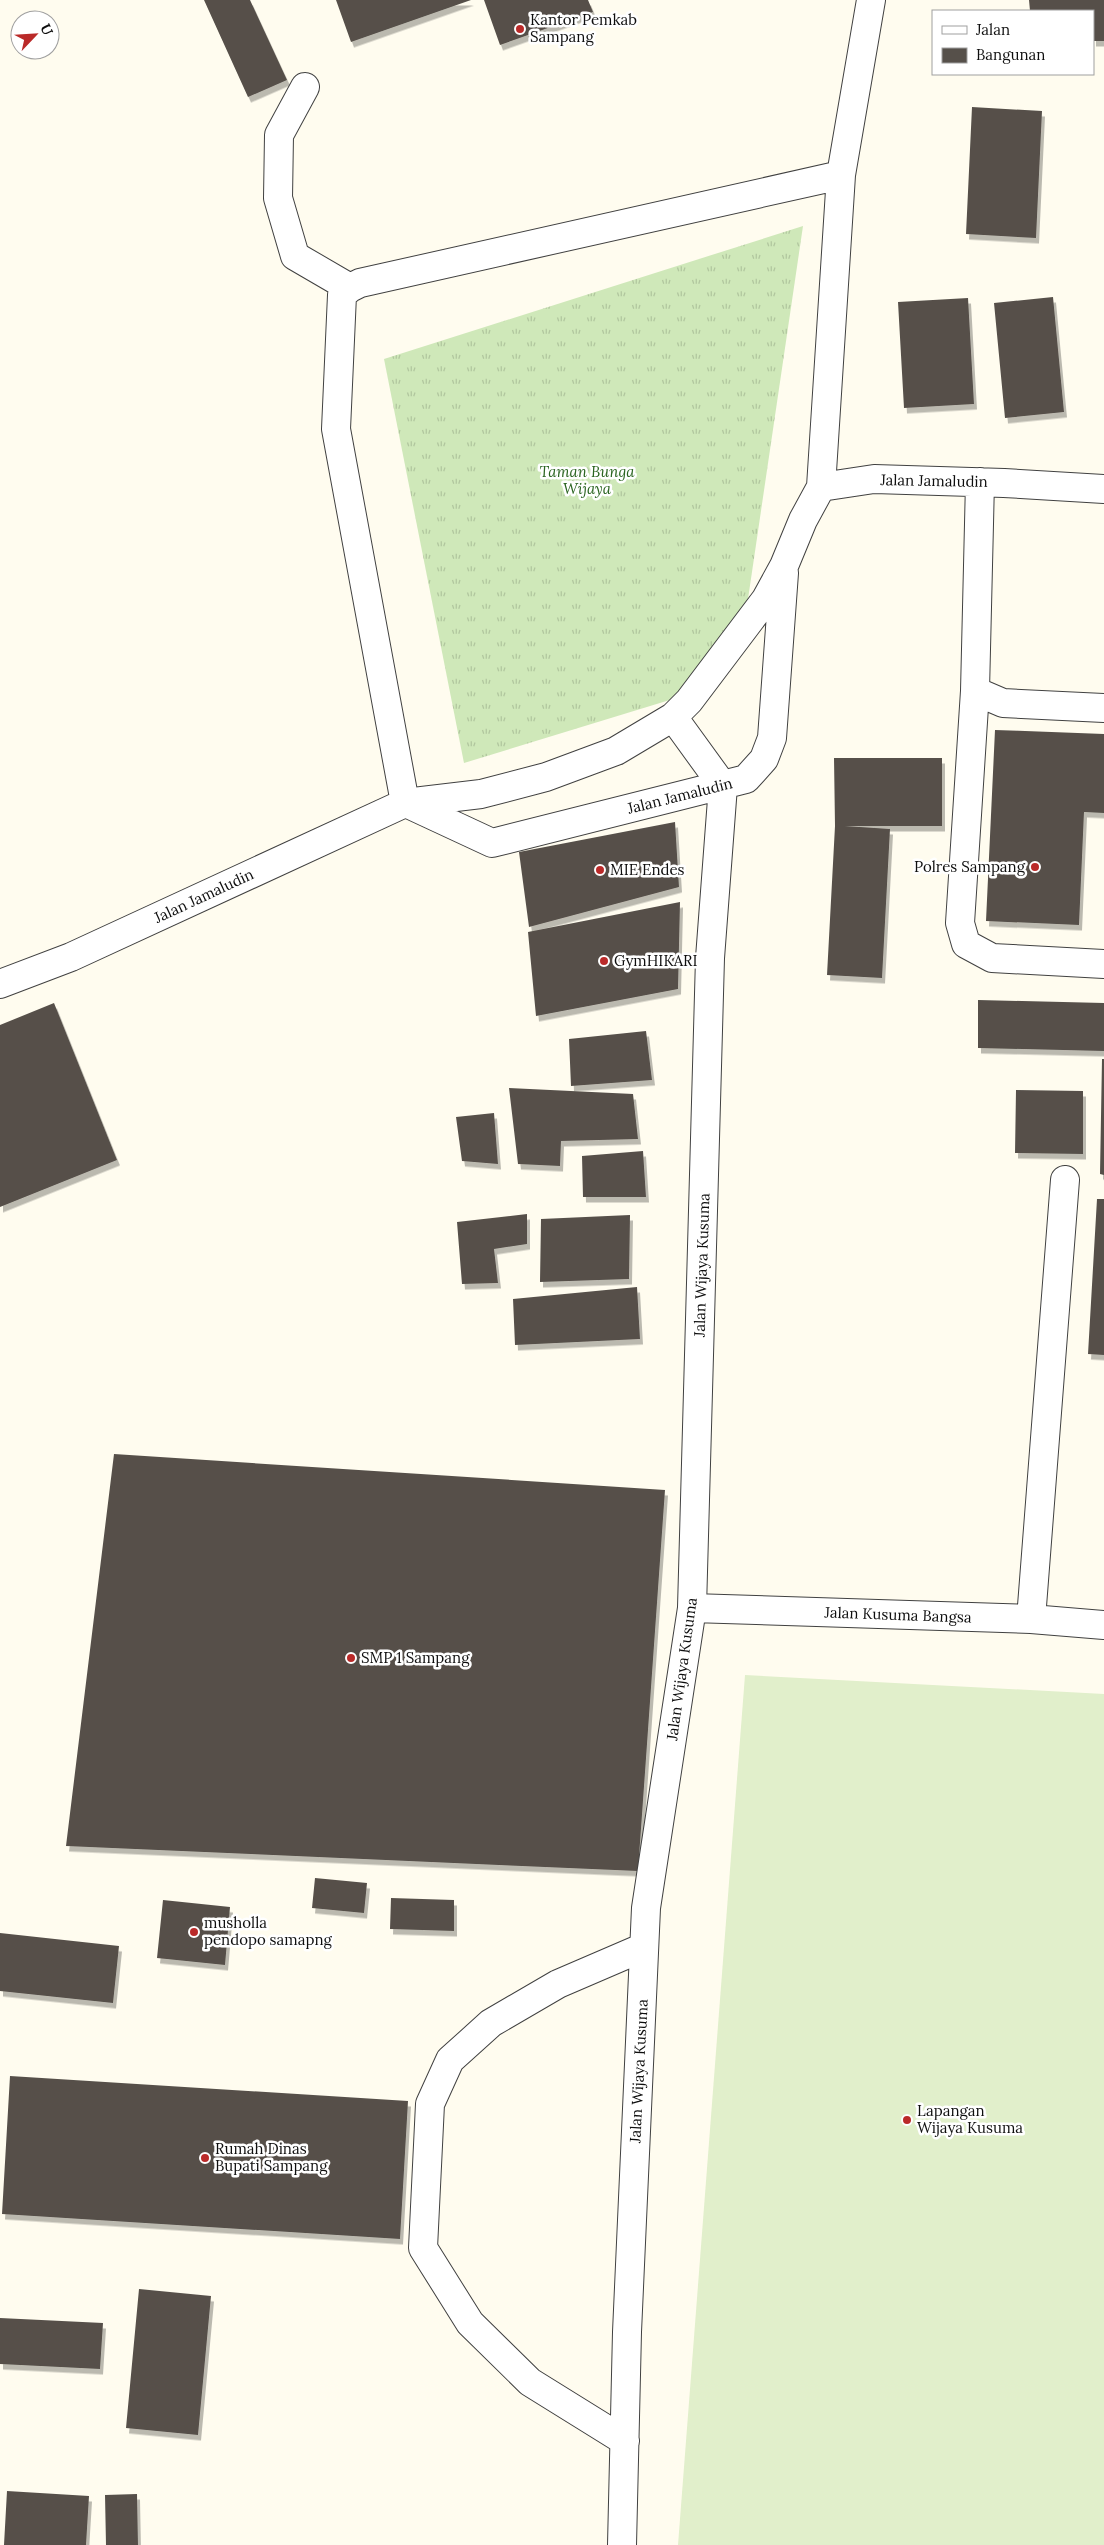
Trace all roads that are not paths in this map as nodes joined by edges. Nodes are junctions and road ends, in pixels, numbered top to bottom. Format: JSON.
{"nodes":[{"id":1,"x":871,"y":0,"type":"edge"},
{"id":2,"x":305,"y":86,"type":"dead end"},
{"id":3,"x":840,"y":175,"type":"junction"},
{"id":4,"x":350,"y":288,"type":"junction"},
{"id":5,"x":980,"y":482,"type":"junction"},
{"id":6,"x":821,"y":487,"type":"junction"},
{"id":7,"x":1104,"y":489,"type":"edge"},
{"id":8,"x":784,"y":566,"type":"junction"},
{"id":9,"x":975,"y":691,"type":"junction"},
{"id":10,"x":1104,"y":708,"type":"edge"},
{"id":11,"x":673,"y":717,"type":"junction"},
{"id":12,"x":723,"y":786,"type":"junction"},
{"id":13,"x":405,"y":803,"type":"junction"},
{"id":14,"x":1104,"y":964,"type":"edge"},
{"id":15,"x":0,"y":984,"type":"edge"},
{"id":16,"x":1065,"y":1180,"type":"dead end"},
{"id":17,"x":692,"y":1608,"type":"junction"},
{"id":18,"x":1031,"y":1619,"type":"junction"},
{"id":19,"x":1104,"y":1624,"type":"edge"},
{"id":20,"x":644,"y":1947,"type":"junction"},
{"id":21,"x":625,"y":2441,"type":"junction"},
{"id":22,"x":622,"y":2545,"type":"edge"}],
"edges":[{"from":1,"to":3,"type":"street"},
{"from":2,"to":4,"type":"street"},
{"from":3,"to":4,"type":"street"},
{"from":3,"to":6,"type":"street"},
{"from":4,"to":13,"type":"street"},
{"from":5,"to":6,"type":"street","name":"Jalan Jamaludin"},
{"from":5,"to":7,"type":"street","name":"Jalan Jamaludin"},
{"from":5,"to":9,"type":"street"},
{"from":6,"to":8,"type":"street","name":"Jalan Jamaludin"},
{"from":8,"to":11,"type":"street","name":"Jalan Jamaludin"},
{"from":8,"to":12,"type":"street","name":"Jalan Jamaludin"},
{"from":9,"to":10,"type":"street"},
{"from":9,"to":14,"type":"street"},
{"from":11,"to":12,"type":"street"},
{"from":11,"to":13,"type":"street","name":"Jalan Jamaludin"},
{"from":12,"to":13,"type":"street","name":"Jalan Jamaludin"},
{"from":12,"to":17,"type":"street","name":"Jalan Wijaya Kusuma"},
{"from":13,"to":15,"type":"street","name":"Jalan Jamaludin"},
{"from":16,"to":18,"type":"street"},
{"from":17,"to":18,"type":"street","name":"Jalan Kusuma Bangsa"},
{"from":17,"to":20,"type":"street","name":"Jalan Wijaya Kusuma"},
{"from":18,"to":19,"type":"street","name":"Jalan Kusuma Bangsa"},
{"from":20,"to":21,"type":"street","name":"Jalan Wijaya Kusuma"},
{"from":20,"to":21,"type":"street"},
{"from":21,"to":22,"type":"street","name":"Jalan Wijaya Kusuma"}]}
